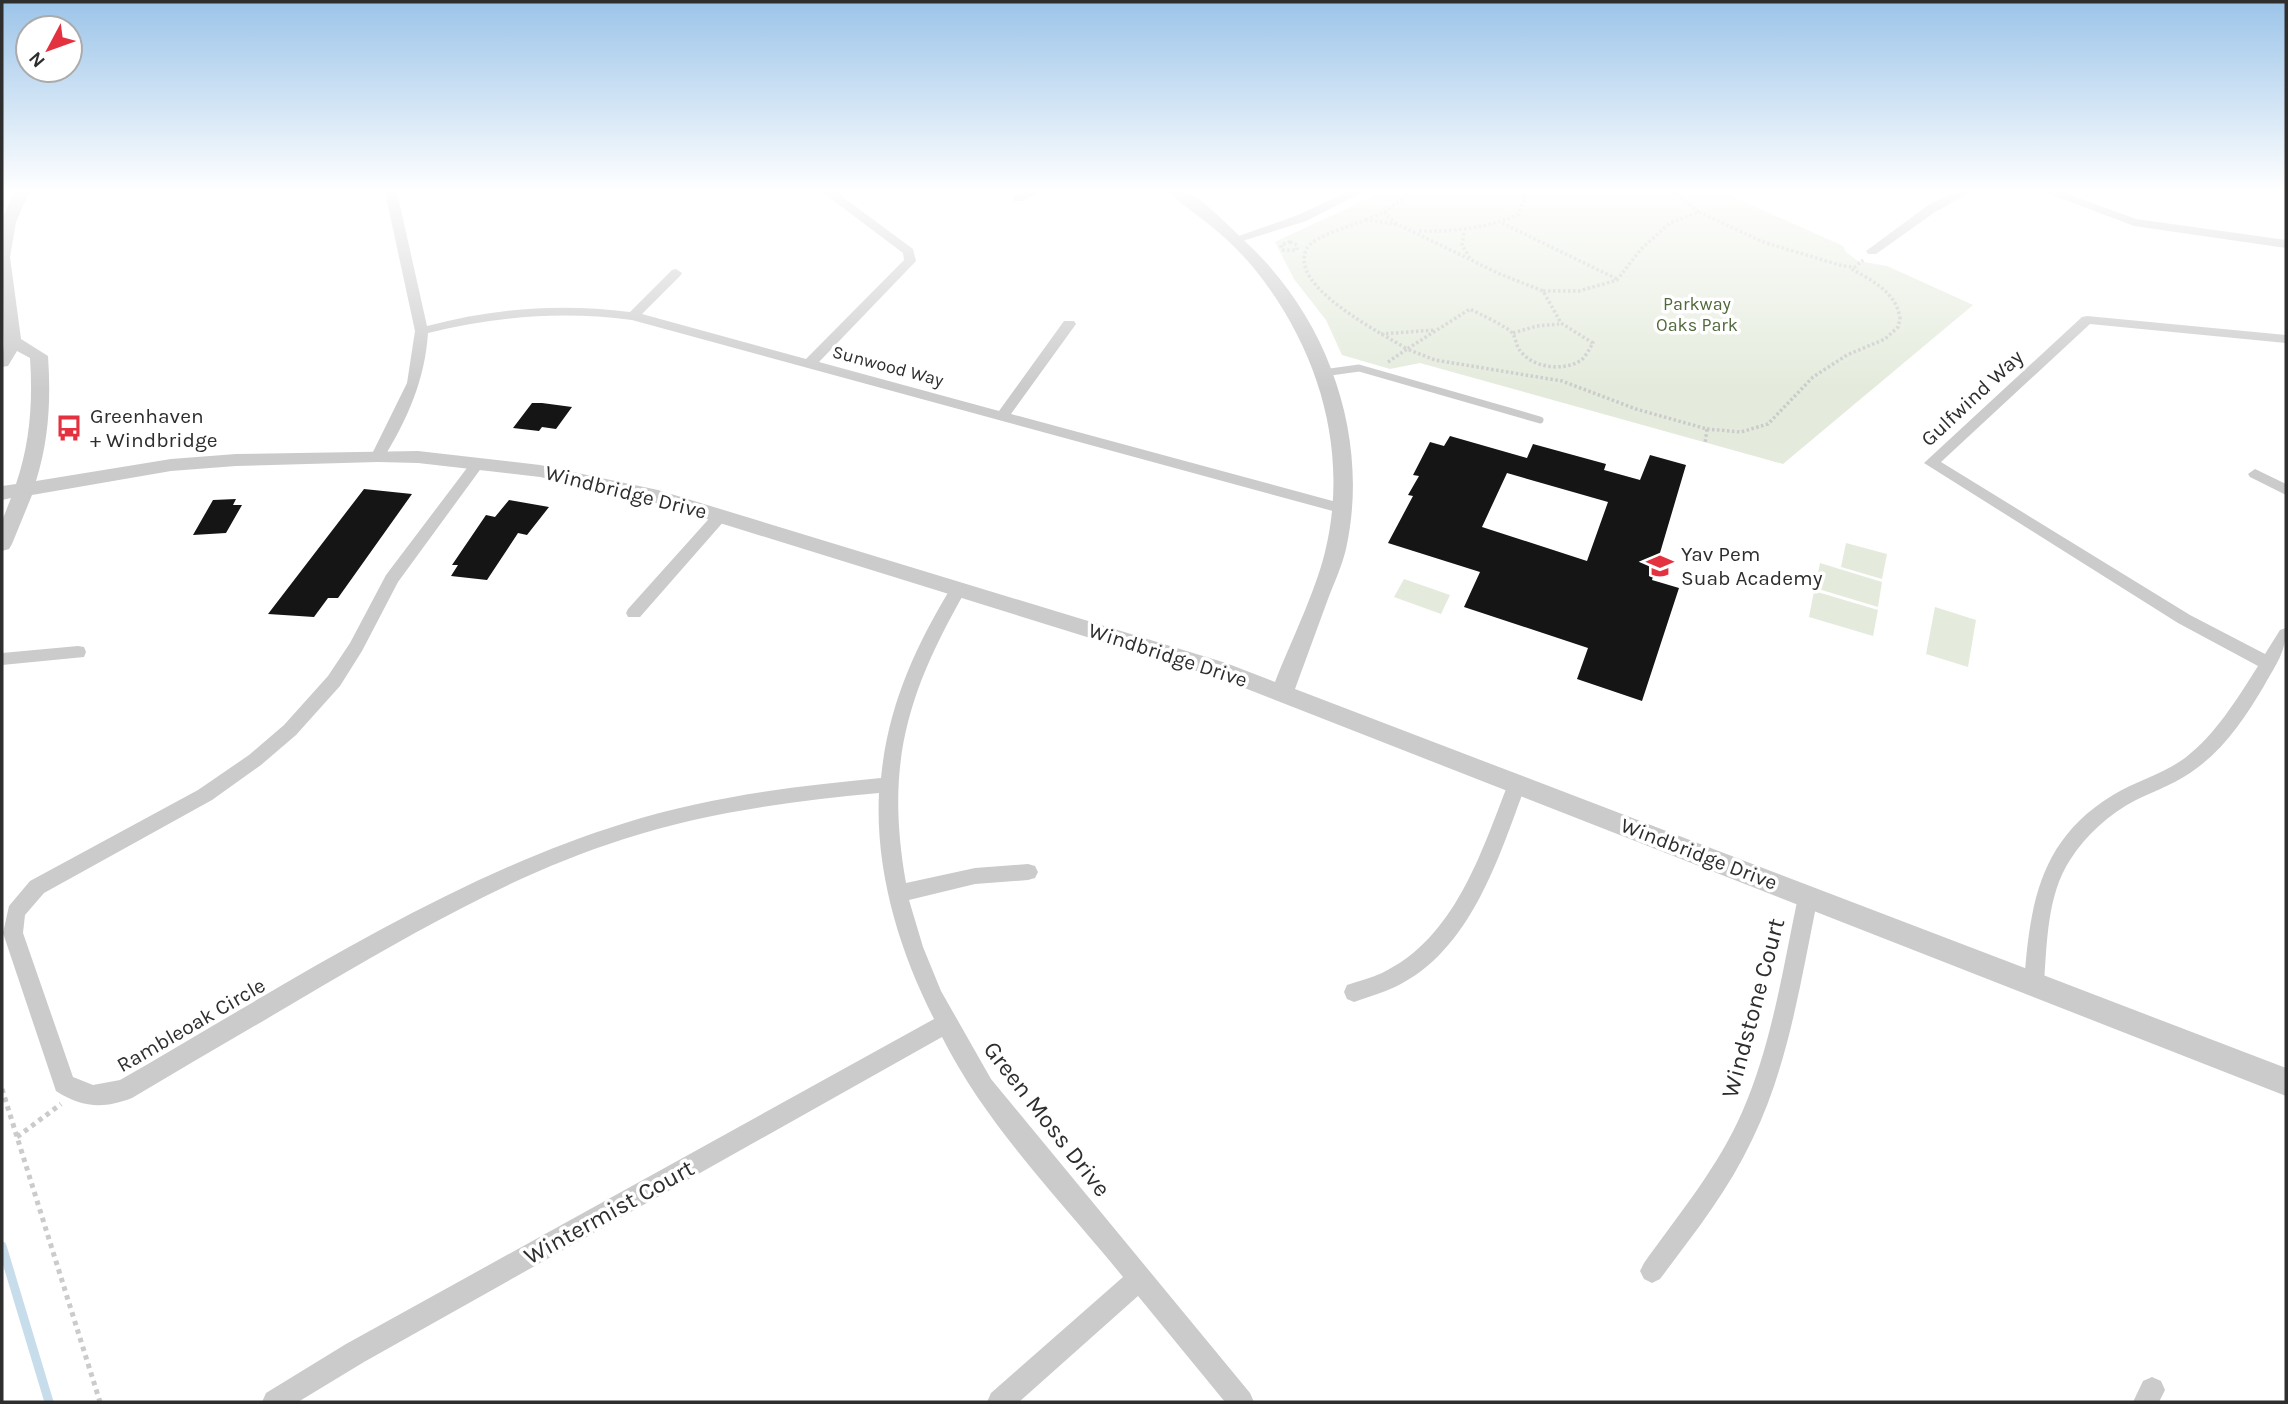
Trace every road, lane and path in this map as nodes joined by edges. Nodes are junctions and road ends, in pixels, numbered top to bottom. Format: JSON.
{"nodes":[{"id":1,"x":2,"y":258,"type":"edge"},
{"id":2,"x":406,"y":258,"type":"edge"},
{"id":3,"x":910,"y":258,"type":"edge"},
{"id":4,"x":1253,"y":258,"type":"edge"},
{"id":5,"x":1305,"y":258,"type":"edge"},
{"id":6,"x":1465,"y":258,"type":"edge"},
{"id":7,"x":1470,"y":258,"type":"edge"},
{"id":8,"x":1573,"y":258,"type":"edge"},
{"id":9,"x":1635,"y":258,"type":"edge"},
{"id":10,"x":1815,"y":258,"type":"edge"},
{"id":11,"x":1472,"y":261,"type":"junction"},
{"id":12,"x":1863,"y":261,"type":"dead end"},
{"id":13,"x":1850,"y":268,"type":"junction"},
{"id":14,"x":676,"y":273,"type":"dead end"},
{"id":15,"x":1618,"y":280,"type":"junction"},
{"id":16,"x":1543,"y":291,"type":"junction"},
{"id":17,"x":633,"y":316,"type":"junction"},
{"id":18,"x":1069,"y":324,"type":"dead end"},
{"id":19,"x":1559,"y":324,"type":"junction"},
{"id":20,"x":1440,"y":329,"type":"junction"},
{"id":21,"x":422,"y":331,"type":"junction"},
{"id":22,"x":1513,"y":333,"type":"junction"},
{"id":23,"x":1381,"y":334,"type":"junction"},
{"id":24,"x":2286,"y":338,"type":"edge"},
{"id":25,"x":7,"y":344,"type":"edge"},
{"id":26,"x":1407,"y":349,"type":"junction"},
{"id":27,"x":2,"y":362,"type":"edge"},
{"id":28,"x":809,"y":364,"type":"junction"},
{"id":29,"x":1385,"y":367,"type":"dead end"},
{"id":30,"x":1323,"y":373,"type":"junction"},
{"id":31,"x":1002,"y":417,"type":"junction"},
{"id":32,"x":1540,"y":420,"type":"dead end"},
{"id":33,"x":1707,"y":429,"type":"junction"},
{"id":34,"x":1705,"y":443,"type":"dead end"},
{"id":35,"x":377,"y":456,"type":"junction"},
{"id":36,"x":478,"y":463,"type":"junction"},
{"id":37,"x":2255,"y":474,"type":"dead end"},
{"id":38,"x":25,"y":488,"type":"junction"},
{"id":39,"x":2286,"y":491,"type":"edge"},
{"id":40,"x":2,"y":493,"type":"edge"},
{"id":41,"x":1340,"y":508,"type":"junction"},
{"id":42,"x":720,"y":516,"type":"junction"},
{"id":43,"x":2,"y":544,"type":"edge"},
{"id":44,"x":958,"y":590,"type":"junction"},
{"id":45,"x":634,"y":613,"type":"dead end"},
{"id":46,"x":2286,"y":634,"type":"edge"},
{"id":47,"x":78,"y":652,"type":"dead end"},
{"id":48,"x":2,"y":659,"type":"edge"},
{"id":49,"x":2267,"y":663,"type":"junction"},
{"id":50,"x":1282,"y":693,"type":"junction"},
{"id":51,"x":1517,"y":784,"type":"junction"},
{"id":52,"x":889,"y":785,"type":"junction"},
{"id":53,"x":1028,"y":872,"type":"dead end"},
{"id":54,"x":897,"y":894,"type":"junction"},
{"id":55,"x":1808,"y":897,"type":"junction"},
{"id":56,"x":2034,"y":984,"type":"junction"},
{"id":57,"x":1354,"y":992,"type":"dead end"},
{"id":58,"x":945,"y":1024,"type":"junction"},
{"id":59,"x":2286,"y":1082,"type":"edge"},
{"id":60,"x":2,"y":1089,"type":"edge"},
{"id":61,"x":76,"y":1092,"type":"junction"},
{"id":62,"x":17,"y":1137,"type":"junction"},
{"id":63,"x":1652,"y":1271,"type":"dead end"},
{"id":64,"x":1139,"y":1279,"type":"junction"},
{"id":65,"x":100,"y":1402,"type":"edge"},
{"id":66,"x":275,"y":1402,"type":"edge"},
{"id":67,"x":1000,"y":1402,"type":"edge"},
{"id":68,"x":1241,"y":1402,"type":"edge"}],
"edges":[{"from":1,"to":25,"type":"street"},
{"from":2,"to":21,"type":"street"},
{"from":3,"to":28,"type":"street"},
{"from":4,"to":30,"type":"street"},
{"from":5,"to":23,"type":"path"},
{"from":6,"to":11,"type":"path"},
{"from":7,"to":11,"type":"path"},
{"from":8,"to":15,"type":"path"},
{"from":9,"to":15,"type":"path"},
{"from":10,"to":13,"type":"path"},
{"from":11,"to":16,"type":"path"},
{"from":12,"to":13,"type":"path"},
{"from":13,"to":33,"type":"path"},
{"from":14,"to":17,"type":"street"},
{"from":15,"to":16,"type":"path"},
{"from":16,"to":19,"type":"path"},
{"from":17,"to":21,"type":"street","name":"Sunwood Way"},
{"from":17,"to":28,"type":"street","name":"Sunwood Way"},
{"from":18,"to":31,"type":"street"},
{"from":19,"to":22,"type":"path"},
{"from":19,"to":22,"type":"path"},
{"from":20,"to":22,"type":"path"},
{"from":20,"to":23,"type":"path"},
{"from":20,"to":26,"type":"path"},
{"from":21,"to":35,"type":"street"},
{"from":23,"to":26,"type":"path"},
{"from":24,"to":49,"type":"street","name":"Gulfwind Way"},
{"from":25,"to":27,"type":"street"},
{"from":25,"to":38,"type":"street"},
{"from":26,"to":29,"type":"path"},
{"from":26,"to":33,"type":"path"},
{"from":28,"to":31,"type":"street","name":"Sunwood Way"},
{"from":30,"to":32,"type":"lane"},
{"from":30,"to":41,"type":"street"},
{"from":31,"to":41,"type":"street","name":"Sunwood Way"},
{"from":33,"to":34,"type":"path"},
{"from":35,"to":36,"type":"street","name":"Windbridge Drive"},
{"from":35,"to":38,"type":"street","name":"Windbridge Drive"},
{"from":36,"to":42,"type":"street","name":"Windbridge Drive"},
{"from":36,"to":61,"type":"street"},
{"from":37,"to":39,"type":"street"},
{"from":38,"to":40,"type":"street","name":"Windbridge Drive"},
{"from":38,"to":43,"type":"street"},
{"from":41,"to":50,"type":"street"},
{"from":42,"to":44,"type":"street","name":"Windbridge Drive"},
{"from":42,"to":45,"type":"street"},
{"from":44,"to":50,"type":"street","name":"Windbridge Drive"},
{"from":44,"to":52,"type":"street","name":"Green Moss Drive"},
{"from":46,"to":49,"type":"street"},
{"from":47,"to":48,"type":"street"},
{"from":49,"to":56,"type":"street"},
{"from":50,"to":51,"type":"street","name":"Windbridge Drive"},
{"from":51,"to":55,"type":"street","name":"Windbridge Drive"},
{"from":51,"to":57,"type":"street"},
{"from":52,"to":54,"type":"street","name":"Green Moss Drive"},
{"from":52,"to":61,"type":"street","name":"Rambleoak Circle"},
{"from":53,"to":54,"type":"street"},
{"from":54,"to":58,"type":"street","name":"Green Moss Drive"},
{"from":55,"to":56,"type":"street","name":"Windbridge Drive"},
{"from":55,"to":63,"type":"street","name":"Windstone Court"},
{"from":56,"to":59,"type":"street","name":"Windbridge Drive"},
{"from":58,"to":64,"type":"street","name":"Green Moss Drive"},
{"from":58,"to":66,"type":"street","name":"Wintermist Court"},
{"from":60,"to":62,"type":"path"},
{"from":61,"to":62,"type":"path"},
{"from":62,"to":65,"type":"path"},
{"from":64,"to":67,"type":"street"},
{"from":64,"to":68,"type":"street","name":"Green Moss Drive"}]}
